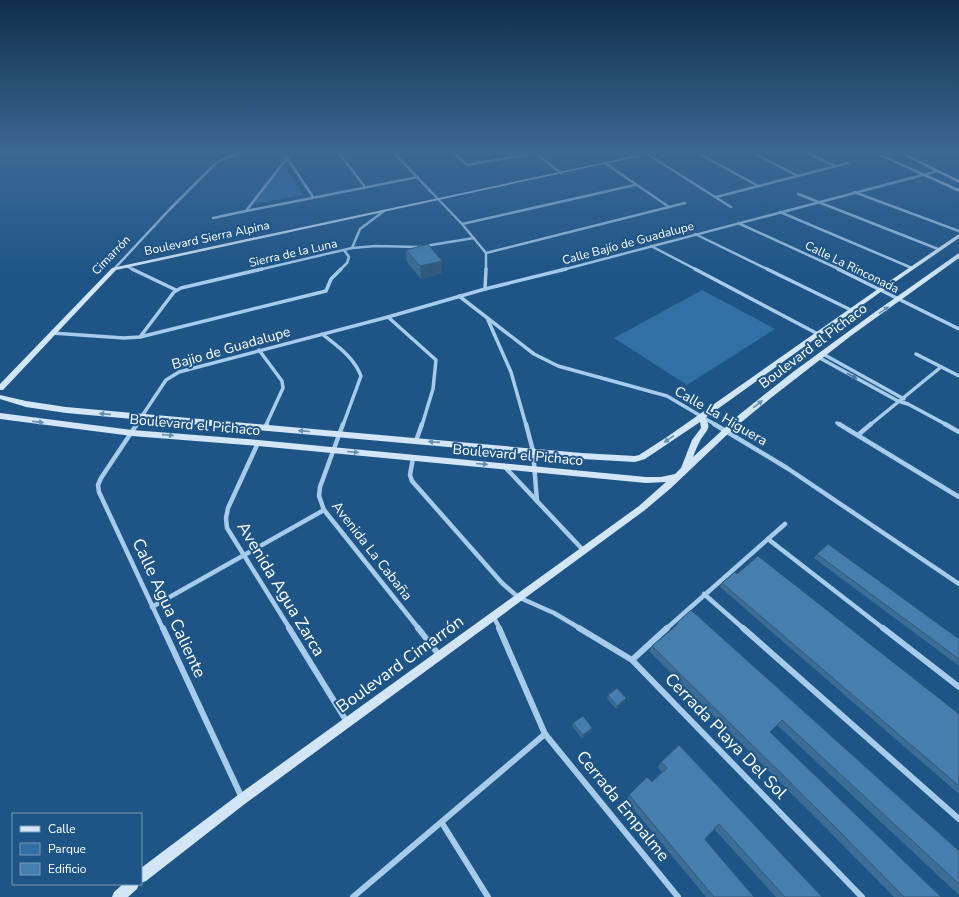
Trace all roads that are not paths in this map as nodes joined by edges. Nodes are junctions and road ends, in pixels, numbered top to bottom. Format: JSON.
{"nodes":[{"id":1,"x":185,"y":194,"type":"edge"},
{"id":2,"x":259,"y":194,"type":"edge"},
{"id":3,"x":311,"y":194,"type":"edge"},
{"id":4,"x":329,"y":194,"type":"edge"},
{"id":5,"x":433,"y":194,"type":"edge"},
{"id":6,"x":462,"y":194,"type":"edge"},
{"id":7,"x":596,"y":194,"type":"edge"},
{"id":8,"x":649,"y":194,"type":"edge"},
{"id":9,"x":711,"y":194,"type":"edge"},
{"id":10,"x":728,"y":194,"type":"edge"},
{"id":11,"x":798,"y":194,"type":"dead end"},
{"id":12,"x":847,"y":194,"type":"edge"},
{"id":13,"x":859,"y":194,"type":"edge"},
{"id":14,"x":313,"y":197,"type":"junction"},
{"id":15,"x":716,"y":197,"type":"junction"},
{"id":16,"x":438,"y":199,"type":"junction"},
{"id":17,"x":685,"y":202,"type":"dead end"},
{"id":18,"x":817,"y":202,"type":"junction"},
{"id":19,"x":669,"y":207,"type":"junction"},
{"id":20,"x":731,"y":207,"type":"dead end"},
{"id":21,"x":246,"y":211,"type":"junction"},
{"id":22,"x":384,"y":211,"type":"junction"},
{"id":23,"x":780,"y":212,"type":"junction"},
{"id":24,"x":213,"y":218,"type":"dead end"},
{"id":25,"x":737,"y":223,"type":"junction"},
{"id":26,"x":462,"y":224,"type":"junction"},
{"id":27,"x":959,"y":231,"type":"edge"},
{"id":28,"x":695,"y":234,"type":"junction"},
{"id":29,"x":959,"y":236,"type":"edge"},
{"id":30,"x":474,"y":238,"type":"junction"},
{"id":31,"x":651,"y":246,"type":"junction"},
{"id":32,"x":352,"y":248,"type":"junction"},
{"id":33,"x":344,"y":250,"type":"junction"},
{"id":34,"x":938,"y":250,"type":"junction"},
{"id":35,"x":486,"y":253,"type":"junction"},
{"id":36,"x":959,"y":256,"type":"edge"},
{"id":37,"x":126,"y":266,"type":"junction"},
{"id":38,"x":912,"y":268,"type":"junction"},
{"id":39,"x":114,"y":269,"type":"junction"},
{"id":40,"x":485,"y":289,"type":"junction"},
{"id":41,"x":176,"y":290,"type":"junction"},
{"id":42,"x":880,"y":290,"type":"junction"},
{"id":43,"x":459,"y":296,"type":"junction"},
{"id":44,"x":898,"y":300,"type":"junction"},
{"id":45,"x":851,"y":310,"type":"junction"},
{"id":46,"x":388,"y":317,"type":"junction"},
{"id":47,"x":487,"y":317,"type":"junction"},
{"id":48,"x":959,"y":329,"type":"edge"},
{"id":49,"x":52,"y":333,"type":"junction"},
{"id":50,"x":322,"y":334,"type":"junction"},
{"id":51,"x":818,"y":334,"type":"junction"},
{"id":52,"x":140,"y":337,"type":"junction"},
{"id":53,"x":259,"y":350,"type":"junction"},
{"id":54,"x":916,"y":354,"type":"dead end"},
{"id":55,"x":820,"y":356,"type":"junction"},
{"id":56,"x":941,"y":367,"type":"junction"},
{"id":57,"x":959,"y":376,"type":"edge"},
{"id":58,"x":0,"y":388,"type":"edge"},
{"id":59,"x":0,"y":396,"type":"edge"},
{"id":60,"x":903,"y":397,"type":"junction"},
{"id":61,"x":898,"y":401,"type":"junction"},
{"id":62,"x":908,"y":404,"type":"junction"},
{"id":63,"x":0,"y":416,"type":"edge"},
{"id":64,"x":141,"y":417,"type":"junction"},
{"id":65,"x":701,"y":417,"type":"junction"},
{"id":66,"x":837,"y":423,"type":"dead end"},
{"id":67,"x":265,"y":428,"type":"junction"},
{"id":68,"x":725,"y":432,"type":"junction"},
{"id":69,"x":959,"y":432,"type":"edge"},
{"id":70,"x":132,"y":433,"type":"junction"},
{"id":71,"x":340,"y":434,"type":"junction"},
{"id":72,"x":858,"y":435,"type":"junction"},
{"id":73,"x":416,"y":441,"type":"junction"},
{"id":74,"x":258,"y":443,"type":"junction"},
{"id":75,"x":332,"y":450,"type":"junction"},
{"id":76,"x":533,"y":451,"type":"junction"},
{"id":77,"x":413,"y":458,"type":"junction"},
{"id":78,"x":504,"y":466,"type":"junction"},
{"id":79,"x":535,"y":469,"type":"junction"},
{"id":80,"x":680,"y":473,"type":"junction"},
{"id":81,"x":959,"y":496,"type":"edge"},
{"id":82,"x":537,"y":501,"type":"junction"},
{"id":83,"x":324,"y":510,"type":"junction"},
{"id":84,"x":785,"y":524,"type":"dead end"},
{"id":85,"x":768,"y":539,"type":"junction"},
{"id":86,"x":584,"y":551,"type":"junction"},
{"id":87,"x":243,"y":556,"type":"junction"},
{"id":88,"x":959,"y":584,"type":"edge"},
{"id":89,"x":704,"y":594,"type":"junction"},
{"id":90,"x":518,"y":597,"type":"junction"},
{"id":91,"x":152,"y":607,"type":"junction"},
{"id":92,"x":492,"y":615,"type":"junction"},
{"id":93,"x":439,"y":655,"type":"junction"},
{"id":94,"x":632,"y":660,"type":"junction"},
{"id":95,"x":959,"y":687,"type":"edge"},
{"id":96,"x":347,"y":722,"type":"junction"},
{"id":97,"x":545,"y":734,"type":"junction"},
{"id":98,"x":242,"y":799,"type":"junction"},
{"id":99,"x":959,"y":820,"type":"edge"},
{"id":100,"x":442,"y":823,"type":"junction"},
{"id":101,"x":142,"y":875,"type":"edge"},
{"id":102,"x":131,"y":885,"type":"edge"},
{"id":103,"x":119,"y":897,"type":"edge"},
{"id":104,"x":353,"y":897,"type":"edge"},
{"id":105,"x":488,"y":897,"type":"edge"},
{"id":106,"x":678,"y":897,"type":"edge"},
{"id":107,"x":862,"y":897,"type":"edge"}],
"edges":[{"from":1,"to":39,"type":"street","name":"Cimarrón"},
{"from":2,"to":21,"type":"street"},
{"from":3,"to":14,"type":"street"},
{"from":4,"to":14,"type":"street"},
{"from":5,"to":16,"type":"street"},
{"from":6,"to":16,"type":"street","name":"Boulevard Sierra Alpina"},
{"from":7,"to":26,"type":"street"},
{"from":8,"to":19,"type":"street"},
{"from":9,"to":15,"type":"street"},
{"from":10,"to":15,"type":"street"},
{"from":11,"to":18,"type":"street"},
{"from":12,"to":18,"type":"street","name":"Calle Bajío de Guadalupe"},
{"from":13,"to":27,"type":"street"},
{"from":14,"to":21,"type":"street"},
{"from":15,"to":20,"type":"street"},
{"from":16,"to":22,"type":"street","name":"Boulevard Sierra Alpina"},
{"from":16,"to":26,"type":"street"},
{"from":17,"to":19,"type":"street"},
{"from":18,"to":23,"type":"street","name":"Calle Bajío de Guadalupe"},
{"from":18,"to":34,"type":"street"},
{"from":19,"to":35,"type":"street"},
{"from":21,"to":24,"type":"street"},
{"from":22,"to":32,"type":"street"},
{"from":22,"to":37,"type":"street","name":"Boulevard Sierra Alpina"},
{"from":23,"to":25,"type":"street","name":"Calle Bajío de Guadalupe"},
{"from":23,"to":38,"type":"street"},
{"from":25,"to":28,"type":"street","name":"Calle Bajío de Guadalupe"},
{"from":25,"to":42,"type":"street","name":"Calle La Rinconada"},
{"from":26,"to":30,"type":"street"},
{"from":28,"to":31,"type":"street","name":"Calle Bajío de Guadalupe"},
{"from":28,"to":45,"type":"street"},
{"from":29,"to":34,"type":"street","name":"Boulevard el Pichaco"},
{"from":30,"to":32,"type":"street","name":"Sierra de la Luna"},
{"from":30,"to":35,"type":"street"},
{"from":31,"to":40,"type":"street","name":"Calle Bajío de Guadalupe"},
{"from":31,"to":51,"type":"street"},
{"from":32,"to":33,"type":"street","name":"Sierra de la Luna"},
{"from":33,"to":41,"type":"street","name":"Sierra de la Luna"},
{"from":33,"to":52,"type":"street"},
{"from":34,"to":38,"type":"street","name":"Boulevard el Pichaco"},
{"from":35,"to":40,"type":"street"},
{"from":36,"to":44,"type":"street","name":"Boulevard el Pichaco"},
{"from":37,"to":39,"type":"street","name":"Boulevard Sierra Alpina"},
{"from":37,"to":41,"type":"street"},
{"from":38,"to":42,"type":"street","name":"Boulevard el Pichaco"},
{"from":39,"to":49,"type":"street","name":"Cimarrón"},
{"from":40,"to":43,"type":"street","name":"Calle Bajío de Guadalupe"},
{"from":41,"to":52,"type":"street"},
{"from":42,"to":44,"type":"street","name":"Calle La Rinconada"},
{"from":42,"to":45,"type":"street","name":"Boulevard el Pichaco"},
{"from":43,"to":46,"type":"street","name":"Calle Bajío de Guadalupe"},
{"from":43,"to":47,"type":"street","name":"Calle La Higuera"},
{"from":44,"to":48,"type":"street","name":"Calle La Rinconada"},
{"from":55,"to":44,"type":"street","name":"Boulevard el Pichaco","one_way":true},
{"from":45,"to":51,"type":"street","name":"Boulevard el Pichaco"},
{"from":46,"to":50,"type":"street","name":"Calle Bajío de Guadalupe"},
{"from":46,"to":73,"type":"street"},
{"from":47,"to":65,"type":"street","name":"Calle La Higuera"},
{"from":47,"to":76,"type":"street"},
{"from":49,"to":52,"type":"street"},
{"from":49,"to":58,"type":"street","name":"Cimarrón"},
{"from":50,"to":53,"type":"street","name":"Bajio de Guadalupe"},
{"from":50,"to":71,"type":"street","name":"Avenida La Cabaña"},
{"from":51,"to":65,"type":"street","name":"Boulevard el Pichaco"},
{"from":53,"to":64,"type":"street","name":"Bajio de Guadalupe"},
{"from":53,"to":67,"type":"street"},
{"from":54,"to":56,"type":"street"},
{"from":55,"to":60,"type":"street"},
{"from":55,"to":61,"type":"street","one_way":true},
{"from":68,"to":55,"type":"street","name":"Boulevard el Pichaco","one_way":true},
{"from":56,"to":57,"type":"street"},
{"from":56,"to":60,"type":"street"},
{"from":64,"to":59,"type":"street","name":"Boulevard el Pichaco","one_way":true},
{"from":60,"to":61,"type":"street"},
{"from":60,"to":62,"type":"street"},
{"from":61,"to":62,"type":"street"},
{"from":61,"to":72,"type":"street"},
{"from":62,"to":69,"type":"street"},
{"from":63,"to":70,"type":"street","name":"Boulevard el Pichaco","one_way":true},
{"from":64,"to":67,"type":"street","name":"Boulevard el Pichaco"},
{"from":64,"to":70,"type":"street","name":"Bajio de Guadalupe"},
{"from":65,"to":68,"type":"street","name":"Calle La Higuera"},
{"from":65,"to":76,"type":"street","name":"Boulevard el Pichaco","one_way":true},
{"from":65,"to":80,"type":"street"},
{"from":66,"to":72,"type":"street"},
{"from":71,"to":67,"type":"street","name":"Boulevard el Pichaco","one_way":true},
{"from":68,"to":80,"type":"street","name":"Boulevard el Pichaco"},
{"from":68,"to":88,"type":"street","name":"Calle La Higuera"},
{"from":70,"to":74,"type":"street","name":"Boulevard el Pichaco","one_way":true},
{"from":70,"to":91,"type":"street","name":"Calle Agua Caliente"},
{"from":71,"to":73,"type":"street","name":"Boulevard el Pichaco"},
{"from":71,"to":75,"type":"street","name":"Avenida La Cabaña"},
{"from":72,"to":81,"type":"street"},
{"from":76,"to":73,"type":"street","name":"Boulevard el Pichaco","one_way":true},
{"from":74,"to":75,"type":"street","name":"Boulevard el Pichaco"},
{"from":74,"to":87,"type":"street","name":"Avenida Agua Zarca"},
{"from":75,"to":77,"type":"street","name":"Boulevard el Pichaco","one_way":true},
{"from":75,"to":83,"type":"street","name":"Avenida La Cabaña"},
{"from":76,"to":79,"type":"street"},
{"from":77,"to":78,"type":"street","name":"Boulevard el Pichaco","one_way":true},
{"from":77,"to":90,"type":"street","name":"Cerrada Playa Del Sol"},
{"from":78,"to":79,"type":"street","name":"Boulevard el Pichaco"},
{"from":78,"to":82,"type":"street"},
{"from":79,"to":80,"type":"street","name":"Boulevard el Pichaco"},
{"from":79,"to":82,"type":"street"},
{"from":80,"to":86,"type":"street","name":"Boulevard Cimarrón"},
{"from":82,"to":86,"type":"street"},
{"from":83,"to":87,"type":"street"},
{"from":83,"to":93,"type":"street","name":"Avenida La Cabaña"},
{"from":84,"to":85,"type":"street"},
{"from":85,"to":89,"type":"street"},
{"from":85,"to":95,"type":"street"},
{"from":86,"to":90,"type":"street","name":"Boulevard Cimarrón"},
{"from":87,"to":91,"type":"street"},
{"from":87,"to":96,"type":"street","name":"Avenida Agua Zarca"},
{"from":89,"to":94,"type":"street"},
{"from":89,"to":99,"type":"street"},
{"from":90,"to":92,"type":"street","name":"Boulevard Cimarrón"},
{"from":90,"to":94,"type":"street","name":"Cerrada Playa Del Sol"},
{"from":91,"to":98,"type":"street","name":"Calle Agua Caliente"},
{"from":92,"to":93,"type":"street","name":"Boulevard Cimarrón"},
{"from":92,"to":97,"type":"street","name":"Cerrada Empalme"},
{"from":93,"to":96,"type":"street","name":"Boulevard Cimarrón"},
{"from":94,"to":107,"type":"street","name":"Cerrada Playa Del Sol"},
{"from":96,"to":98,"type":"street","name":"Boulevard Cimarrón"},
{"from":97,"to":100,"type":"street"},
{"from":97,"to":106,"type":"street","name":"Cerrada Empalme"},
{"from":98,"to":101,"type":"street","name":"Boulevard Cimarrón"},
{"from":100,"to":104,"type":"street"},
{"from":100,"to":105,"type":"street"},
{"from":102,"to":103,"type":"street"}]}
